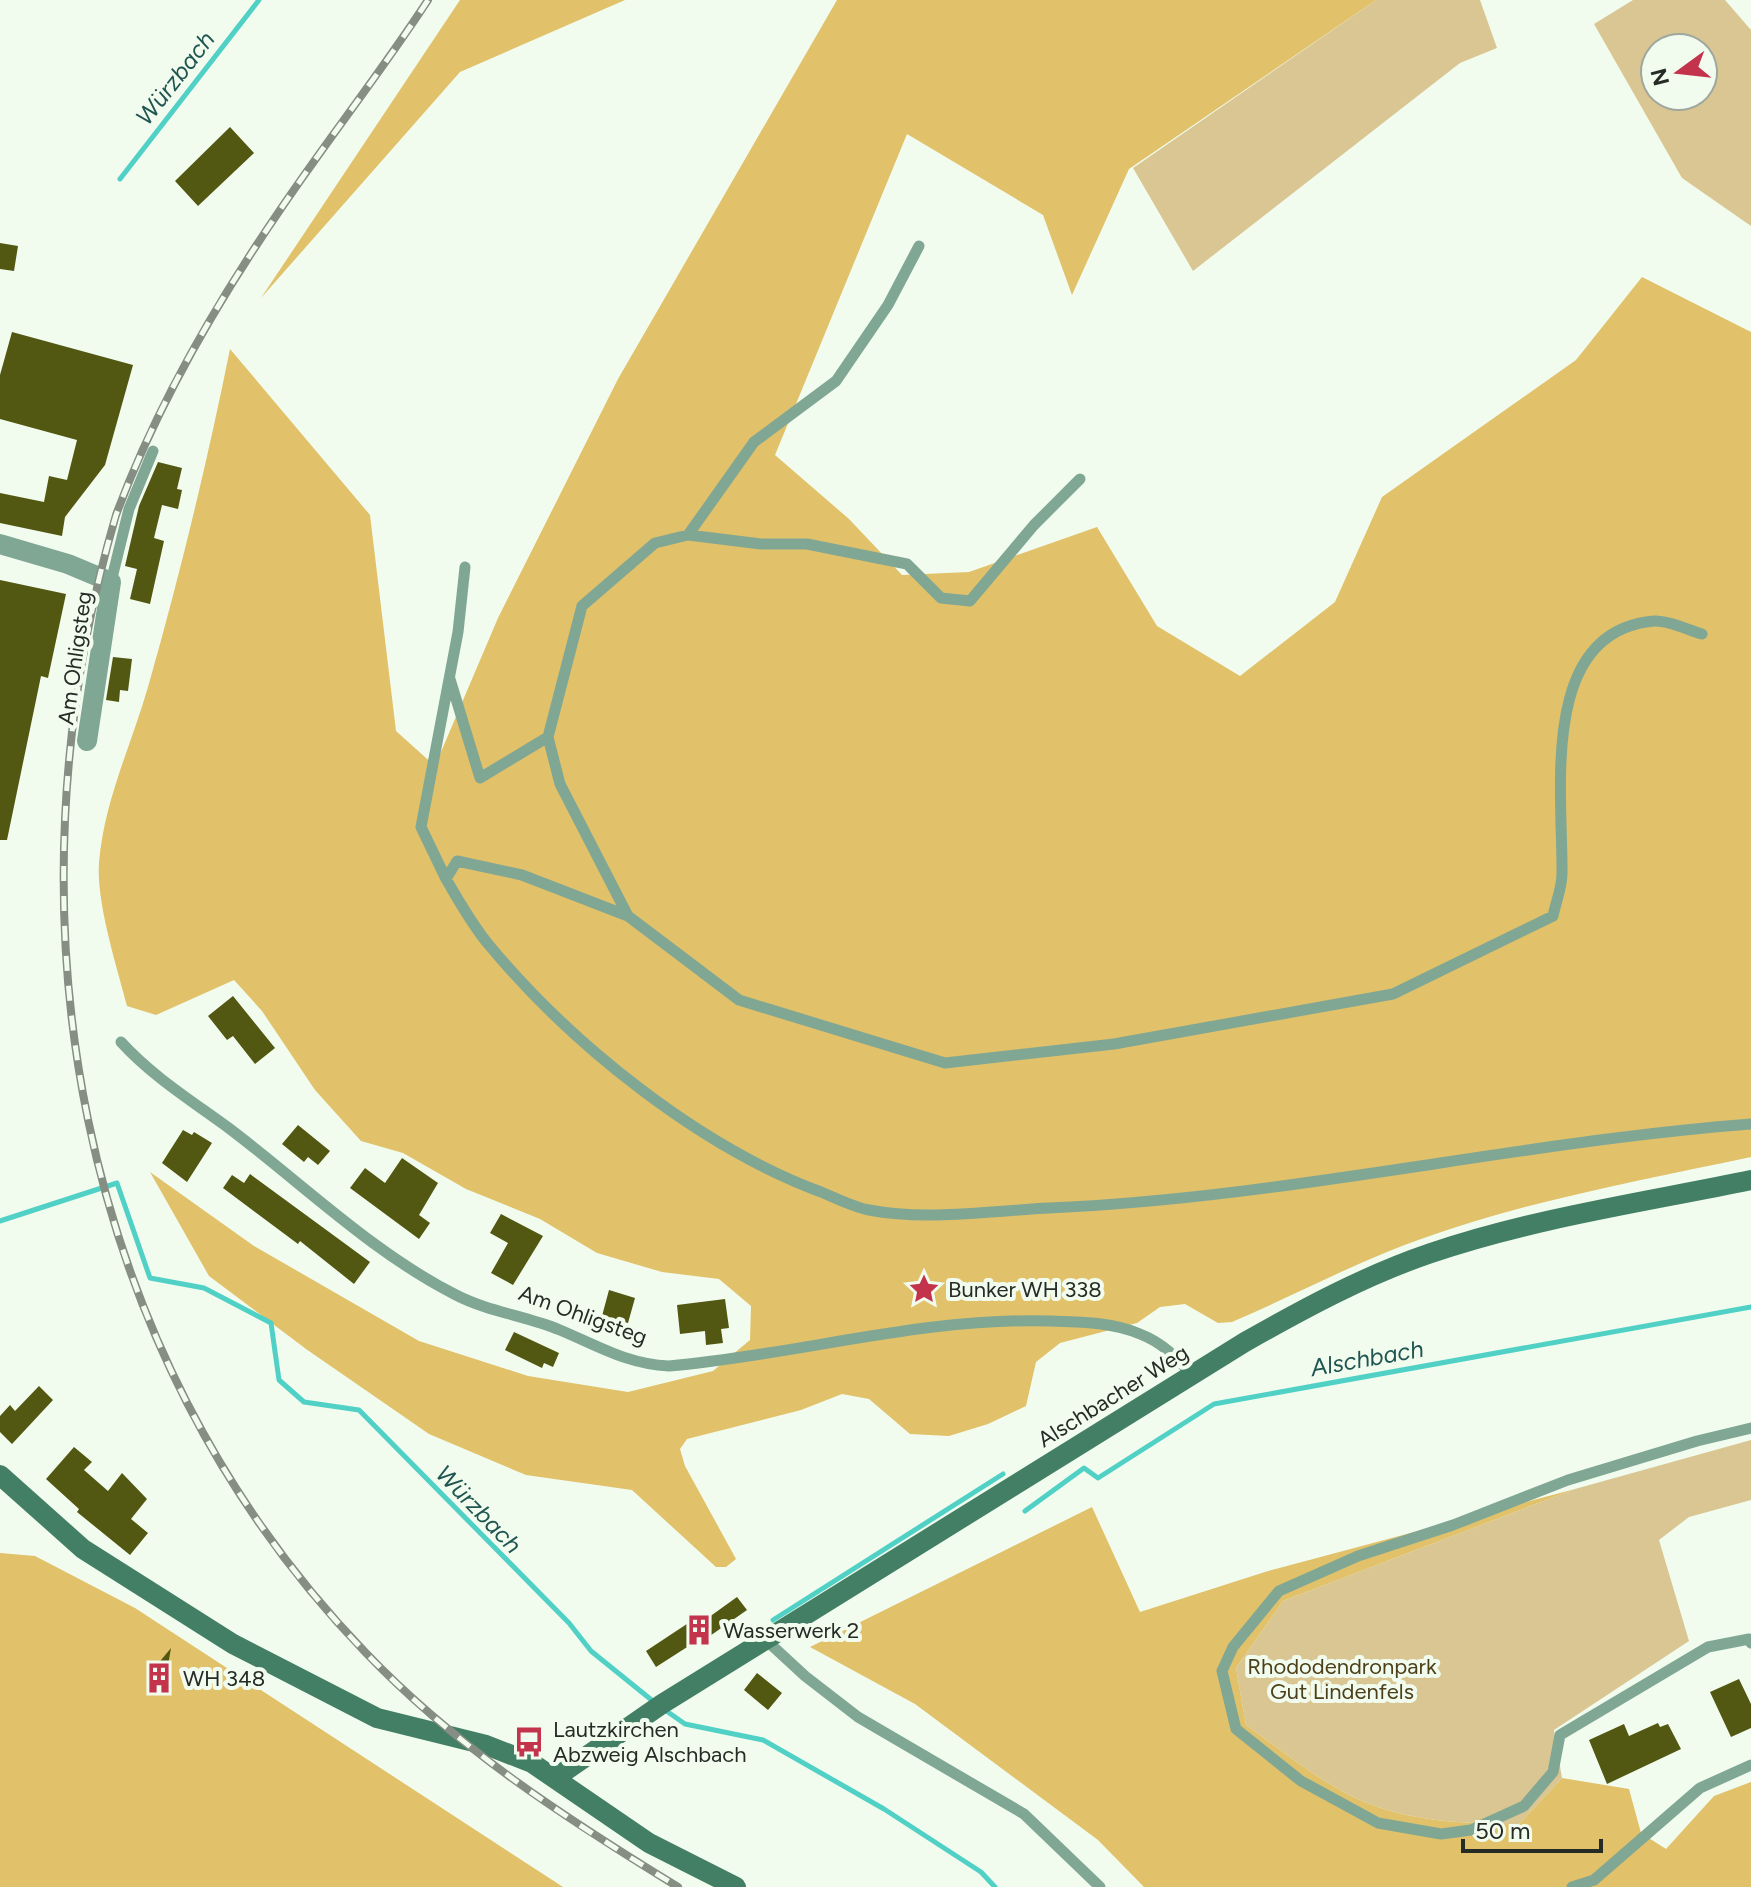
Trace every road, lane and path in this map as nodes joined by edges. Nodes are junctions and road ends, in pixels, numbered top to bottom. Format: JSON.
{"nodes":[{"id":1,"x":919,"y":246,"type":"dead end"},
{"id":2,"x":153,"y":451,"type":"dead end"},
{"id":3,"x":1080,"y":479,"type":"dead end"},
{"id":4,"x":688,"y":535,"type":"junction"},
{"id":5,"x":0,"y":544,"type":"edge"},
{"id":6,"x":465,"y":567,"type":"dead end"},
{"id":7,"x":111,"y":582,"type":"junction"},
{"id":8,"x":1702,"y":634,"type":"dead end"},
{"id":9,"x":450,"y":677,"type":"junction"},
{"id":10,"x":548,"y":737,"type":"junction"},
{"id":11,"x":87,"y":741,"type":"dead end"},
{"id":12,"x":446,"y":879,"type":"junction"},
{"id":13,"x":628,"y":916,"type":"junction"},
{"id":14,"x":121,"y":1042,"type":"dead end"},
{"id":15,"x":1751,"y":1124,"type":"edge"},
{"id":16,"x":1751,"y":1180,"type":"edge"},
{"id":17,"x":1192,"y":1375,"type":"junction"},
{"id":18,"x":1751,"y":1428,"type":"edge"},
{"id":19,"x":0,"y":1475,"type":"edge"},
{"id":20,"x":766,"y":1640,"type":"junction"},
{"id":21,"x":1751,"y":1643,"type":"edge"},
{"id":22,"x":1751,"y":1765,"type":"edge"},
{"id":23,"x":555,"y":1778,"type":"junction"},
{"id":24,"x":736,"y":1887,"type":"edge"},
{"id":25,"x":1100,"y":1887,"type":"edge"},
{"id":26,"x":1572,"y":1887,"type":"edge"}],
"edges":[{"from":1,"to":4,"type":"lane"},
{"from":2,"to":7,"type":"lane"},
{"from":3,"to":4,"type":"lane"},
{"from":4,"to":10,"type":"lane"},
{"from":5,"to":7,"type":"street"},
{"from":6,"to":9,"type":"lane"},
{"from":7,"to":11,"type":"street","name":"Am Ohligsteg"},
{"from":8,"to":13,"type":"lane"},
{"from":9,"to":10,"type":"lane"},
{"from":9,"to":12,"type":"lane"},
{"from":10,"to":13,"type":"lane"},
{"from":12,"to":13,"type":"lane"},
{"from":12,"to":15,"type":"lane"},
{"from":14,"to":17,"type":"lane","name":"Am Ohligsteg"},
{"from":16,"to":17,"type":"street","name":"Alschbacher Weg"},
{"from":17,"to":20,"type":"street","name":"Alschbacher Weg"},
{"from":18,"to":21,"type":"lane"},
{"from":19,"to":23,"type":"street"},
{"from":20,"to":23,"type":"street","name":"Alschbacher Weg"},
{"from":20,"to":25,"type":"lane"},
{"from":22,"to":26,"type":"lane"},
{"from":23,"to":24,"type":"street"}]}
